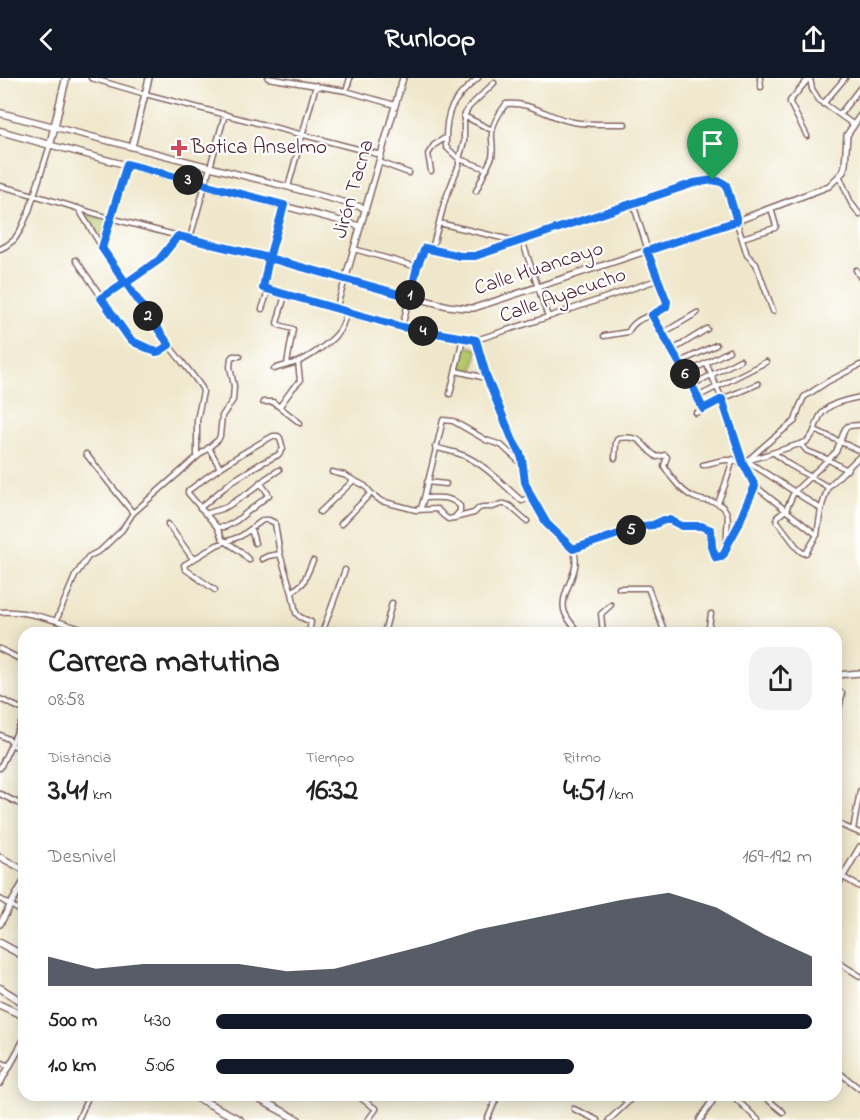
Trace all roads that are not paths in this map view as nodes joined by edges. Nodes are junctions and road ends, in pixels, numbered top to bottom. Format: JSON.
{"nodes":[{"id":1,"x":66,"y":78,"type":"edge"},
{"id":2,"x":91,"y":78,"type":"edge"},
{"id":3,"x":149,"y":78,"type":"edge"},
{"id":4,"x":268,"y":78,"type":"edge"},
{"id":5,"x":350,"y":78,"type":"edge"},
{"id":6,"x":403,"y":78,"type":"edge"},
{"id":7,"x":478,"y":78,"type":"edge"},
{"id":8,"x":760,"y":78,"type":"edge"},
{"id":9,"x":810,"y":78,"type":"edge"},
{"id":10,"x":845,"y":78,"type":"edge"},
{"id":11,"x":494,"y":83,"type":"dead end"},
{"id":12,"x":316,"y":86,"type":"junction"},
{"id":13,"x":761,"y":87,"type":"dead end"},
{"id":14,"x":860,"y":88,"type":"edge"},
{"id":15,"x":346,"y":92,"type":"junction"},
{"id":16,"x":146,"y":94,"type":"junction"},
{"id":17,"x":824,"y":104,"type":"junction"},
{"id":18,"x":395,"y":105,"type":"junction"},
{"id":19,"x":0,"y":113,"type":"edge"},
{"id":20,"x":225,"y":114,"type":"junction"},
{"id":21,"x":840,"y":114,"type":"junction"},
{"id":22,"x":464,"y":116,"type":"junction"},
{"id":23,"x":860,"y":116,"type":"edge"},
{"id":24,"x":625,"y":124,"type":"dead end"},
{"id":25,"x":854,"y":125,"type":"junction"},
{"id":26,"x":54,"y":128,"type":"junction"},
{"id":27,"x":492,"y":130,"type":"junction"},
{"id":28,"x":0,"y":131,"type":"edge"},
{"id":29,"x":302,"y":135,"type":"junction"},
{"id":30,"x":807,"y":136,"type":"dead end"},
{"id":31,"x":445,"y":137,"type":"junction"},
{"id":32,"x":50,"y":145,"type":"junction"},
{"id":33,"x":132,"y":147,"type":"junction"},
{"id":34,"x":381,"y":155,"type":"junction"},
{"id":35,"x":459,"y":159,"type":"junction"},
{"id":36,"x":378,"y":162,"type":"junction"},
{"id":37,"x":127,"y":164,"type":"junction"},
{"id":38,"x":211,"y":168,"type":"junction"},
{"id":39,"x":487,"y":169,"type":"junction"},
{"id":40,"x":431,"y":171,"type":"dead end"},
{"id":41,"x":409,"y":173,"type":"dead end"},
{"id":42,"x":840,"y":177,"type":"junction"},
{"id":43,"x":206,"y":185,"type":"junction"},
{"id":44,"x":0,"y":186,"type":"edge"},
{"id":45,"x":288,"y":187,"type":"junction"},
{"id":46,"x":476,"y":191,"type":"dead end"},
{"id":47,"x":34,"y":194,"type":"junction"},
{"id":48,"x":633,"y":203,"type":"junction"},
{"id":49,"x":284,"y":205,"type":"junction"},
{"id":50,"x":78,"y":208,"type":"junction"},
{"id":51,"x":365,"y":208,"type":"junction"},
{"id":52,"x":771,"y":208,"type":"junction"},
{"id":53,"x":860,"y":215,"type":"edge"},
{"id":54,"x":112,"y":219,"type":"junction"},
{"id":55,"x":737,"y":221,"type":"junction"},
{"id":56,"x":439,"y":223,"type":"junction"},
{"id":57,"x":360,"y":226,"type":"junction"},
{"id":58,"x":178,"y":236,"type":"junction"},
{"id":59,"x":190,"y":238,"type":"junction"},
{"id":60,"x":742,"y":238,"type":"junction"},
{"id":61,"x":522,"y":240,"type":"junction"},
{"id":62,"x":516,"y":242,"type":"junction"},
{"id":63,"x":102,"y":248,"type":"junction"},
{"id":64,"x":0,"y":249,"type":"edge"},
{"id":65,"x":354,"y":249,"type":"junction"},
{"id":66,"x":432,"y":249,"type":"junction"},
{"id":67,"x":647,"y":251,"type":"junction"},
{"id":68,"x":269,"y":258,"type":"junction"},
{"id":69,"x":76,"y":260,"type":"dead end"},
{"id":70,"x":417,"y":267,"type":"junction"},
{"id":71,"x":856,"y":270,"type":"dead end"},
{"id":72,"x":860,"y":277,"type":"edge"},
{"id":73,"x":345,"y":280,"type":"junction"},
{"id":74,"x":657,"y":280,"type":"junction"},
{"id":75,"x":126,"y":282,"type":"junction"},
{"id":76,"x":538,"y":288,"type":"junction"},
{"id":77,"x":268,"y":291,"type":"junction"},
{"id":78,"x":285,"y":295,"type":"junction"},
{"id":79,"x":410,"y":297,"type":"junction"},
{"id":80,"x":101,"y":298,"type":"junction"},
{"id":81,"x":262,"y":309,"type":"dead end"},
{"id":82,"x":336,"y":309,"type":"junction"},
{"id":83,"x":773,"y":311,"type":"dead end"},
{"id":84,"x":347,"y":312,"type":"junction"},
{"id":85,"x":697,"y":313,"type":"dead end"},
{"id":86,"x":652,"y":315,"type":"junction"},
{"id":87,"x":548,"y":317,"type":"junction"},
{"id":88,"x":402,"y":327,"type":"junction"},
{"id":89,"x":707,"y":329,"type":"dead end"},
{"id":90,"x":663,"y":333,"type":"junction"},
{"id":91,"x":604,"y":336,"type":"dead end"},
{"id":92,"x":463,"y":338,"type":"junction"},
{"id":93,"x":476,"y":340,"type":"junction"},
{"id":94,"x":169,"y":345,"type":"junction"},
{"id":95,"x":716,"y":345,"type":"dead end"},
{"id":96,"x":671,"y":351,"type":"junction"},
{"id":97,"x":729,"y":351,"type":"dead end"},
{"id":98,"x":240,"y":356,"type":"dead end"},
{"id":99,"x":740,"y":360,"type":"dead end"},
{"id":100,"x":298,"y":362,"type":"junction"},
{"id":101,"x":766,"y":362,"type":"dead end"},
{"id":102,"x":678,"y":363,"type":"junction"},
{"id":103,"x":706,"y":363,"type":"junction"},
{"id":104,"x":287,"y":364,"type":"junction"},
{"id":105,"x":860,"y":365,"type":"edge"},
{"id":106,"x":274,"y":369,"type":"dead end"},
{"id":107,"x":456,"y":371,"type":"junction"},
{"id":108,"x":685,"y":374,"type":"junction"},
{"id":109,"x":712,"y":375,"type":"junction"},
{"id":110,"x":487,"y":378,"type":"junction"},
{"id":111,"x":758,"y":384,"type":"dead end"},
{"id":112,"x":692,"y":385,"type":"junction"},
{"id":113,"x":717,"y":387,"type":"junction"},
{"id":114,"x":450,"y":394,"type":"dead end"},
{"id":115,"x":697,"y":397,"type":"junction"},
{"id":116,"x":860,"y":397,"type":"edge"},
{"id":117,"x":722,"y":399,"type":"junction"},
{"id":118,"x":263,"y":402,"type":"dead end"},
{"id":119,"x":280,"y":406,"type":"junction"},
{"id":120,"x":703,"y":409,"type":"junction"},
{"id":121,"x":696,"y":413,"type":"dead end"},
{"id":122,"x":300,"y":423,"type":"dead end"},
{"id":123,"x":860,"y":425,"type":"edge"},
{"id":124,"x":815,"y":430,"type":"junction"},
{"id":125,"x":840,"y":442,"type":"junction"},
{"id":126,"x":801,"y":444,"type":"junction"},
{"id":127,"x":435,"y":447,"type":"junction"},
{"id":128,"x":209,"y":448,"type":"junction"},
{"id":129,"x":860,"y":451,"type":"edge"},
{"id":130,"x":774,"y":453,"type":"junction"},
{"id":131,"x":86,"y":454,"type":"dead end"},
{"id":132,"x":860,"y":456,"type":"edge"},
{"id":133,"x":197,"y":457,"type":"junction"},
{"id":134,"x":615,"y":458,"type":"dead end"},
{"id":135,"x":733,"y":459,"type":"junction"},
{"id":136,"x":827,"y":459,"type":"junction"},
{"id":137,"x":745,"y":462,"type":"junction"},
{"id":138,"x":522,"y":464,"type":"junction"},
{"id":139,"x":703,"y":465,"type":"dead end"},
{"id":140,"x":220,"y":468,"type":"junction"},
{"id":141,"x":279,"y":470,"type":"dead end"},
{"id":142,"x":847,"y":470,"type":"junction"},
{"id":143,"x":332,"y":472,"type":"dead end"},
{"id":144,"x":810,"y":476,"type":"junction"},
{"id":145,"x":353,"y":481,"type":"junction"},
{"id":146,"x":260,"y":482,"type":"junction"},
{"id":147,"x":427,"y":482,"type":"junction"},
{"id":148,"x":446,"y":484,"type":"dead end"},
{"id":149,"x":755,"y":486,"type":"junction"},
{"id":150,"x":828,"y":487,"type":"junction"},
{"id":151,"x":794,"y":492,"type":"junction"},
{"id":152,"x":370,"y":494,"type":"junction"},
{"id":153,"x":531,"y":496,"type":"junction"},
{"id":154,"x":424,"y":498,"type":"junction"},
{"id":155,"x":718,"y":503,"type":"junction"},
{"id":156,"x":200,"y":508,"type":"junction"},
{"id":157,"x":821,"y":509,"type":"junction"},
{"id":158,"x":416,"y":510,"type":"junction"},
{"id":159,"x":786,"y":510,"type":"junction"},
{"id":160,"x":320,"y":512,"type":"dead end"},
{"id":161,"x":133,"y":513,"type":"junction"},
{"id":162,"x":205,"y":514,"type":"junction"},
{"id":163,"x":454,"y":518,"type":"junction"},
{"id":164,"x":527,"y":521,"type":"dead end"},
{"id":165,"x":168,"y":524,"type":"dead end"},
{"id":166,"x":341,"y":524,"type":"dead end"},
{"id":167,"x":217,"y":527,"type":"junction"},
{"id":168,"x":251,"y":530,"type":"junction"},
{"id":169,"x":817,"y":535,"type":"junction"},
{"id":170,"x":228,"y":541,"type":"junction"},
{"id":171,"x":255,"y":543,"type":"dead end"},
{"id":172,"x":728,"y":544,"type":"junction"},
{"id":173,"x":573,"y":549,"type":"junction"},
{"id":174,"x":280,"y":554,"type":"junction"},
{"id":175,"x":193,"y":559,"type":"junction"},
{"id":176,"x":262,"y":559,"type":"dead end"},
{"id":177,"x":249,"y":560,"type":"dead end"},
{"id":178,"x":313,"y":561,"type":"dead end"},
{"id":179,"x":345,"y":570,"type":"dead end"},
{"id":180,"x":619,"y":588,"type":"dead end"},
{"id":181,"x":215,"y":591,"type":"dead end"},
{"id":182,"x":292,"y":593,"type":"junction"},
{"id":183,"x":392,"y":603,"type":"dead end"},
{"id":184,"x":611,"y":605,"type":"dead end"},
{"id":185,"x":0,"y":612,"type":"edge"},
{"id":186,"x":711,"y":614,"type":"dead end"},
{"id":187,"x":56,"y":621,"type":"junction"},
{"id":188,"x":66,"y":624,"type":"junction"},
{"id":189,"x":65,"y":627,"type":"edge"},
{"id":190,"x":75,"y":627,"type":"edge"},
{"id":191,"x":310,"y":627,"type":"edge"},
{"id":192,"x":324,"y":627,"type":"edge"},
{"id":193,"x":386,"y":627,"type":"edge"},
{"id":194,"x":575,"y":627,"type":"edge"},
{"id":195,"x":602,"y":627,"type":"edge"},
{"id":196,"x":663,"y":627,"type":"edge"},
{"id":197,"x":709,"y":627,"type":"edge"},
{"id":198,"x":0,"y":649,"type":"edge"},
{"id":199,"x":18,"y":658,"type":"edge"},
{"id":200,"x":860,"y":673,"type":"edge"},
{"id":201,"x":842,"y":674,"type":"edge"},
{"id":202,"x":0,"y":699,"type":"edge"},
{"id":203,"x":18,"y":707,"type":"edge"},
{"id":204,"x":18,"y":729,"type":"edge"},
{"id":205,"x":0,"y":735,"type":"edge"},
{"id":206,"x":11,"y":743,"type":"junction"},
{"id":207,"x":18,"y":747,"type":"edge"},
{"id":208,"x":0,"y":768,"type":"edge"},
{"id":209,"x":860,"y":791,"type":"edge"},
{"id":210,"x":0,"y":794,"type":"edge"},
{"id":211,"x":18,"y":803,"type":"edge"},
{"id":212,"x":842,"y":825,"type":"edge"},
{"id":213,"x":853,"y":830,"type":"junction"},
{"id":214,"x":860,"y":834,"type":"edge"},
{"id":215,"x":860,"y":847,"type":"edge"},
{"id":216,"x":0,"y":857,"type":"edge"},
{"id":217,"x":18,"y":867,"type":"edge"},
{"id":218,"x":842,"y":876,"type":"joint"},
{"id":219,"x":860,"y":887,"type":"edge"},
{"id":220,"x":18,"y":891,"type":"edge"},
{"id":221,"x":0,"y":899,"type":"edge"},
{"id":222,"x":10,"y":905,"type":"junction"},
{"id":223,"x":18,"y":910,"type":"edge"},
{"id":224,"x":0,"y":924,"type":"edge"},
{"id":225,"x":0,"y":943,"type":"edge"},
{"id":226,"x":18,"y":953,"type":"edge"},
{"id":227,"x":842,"y":965,"type":"edge"},
{"id":228,"x":860,"y":976,"type":"edge"},
{"id":229,"x":0,"y":988,"type":"edge"},
{"id":230,"x":18,"y":1000,"type":"edge"},
{"id":231,"x":0,"y":1005,"type":"edge"},
{"id":232,"x":18,"y":1013,"type":"edge"},
{"id":233,"x":18,"y":1051,"type":"edge"},
{"id":234,"x":0,"y":1062,"type":"edge"},
{"id":235,"x":10,"y":1066,"type":"junction"},
{"id":236,"x":842,"y":1075,"type":"edge"},
{"id":237,"x":0,"y":1083,"type":"edge"},
{"id":238,"x":860,"y":1089,"type":"edge"},
{"id":239,"x":86,"y":1101,"type":"edge"},
{"id":240,"x":204,"y":1101,"type":"edge"},
{"id":241,"x":264,"y":1101,"type":"edge"},
{"id":242,"x":365,"y":1101,"type":"edge"},
{"id":243,"x":495,"y":1101,"type":"edge"},
{"id":244,"x":712,"y":1101,"type":"edge"},
{"id":245,"x":738,"y":1101,"type":"edge"},
{"id":246,"x":769,"y":1101,"type":"edge"},
{"id":247,"x":628,"y":1102,"type":"edge"},
{"id":248,"x":574,"y":1108,"type":"dead end"},
{"id":249,"x":783,"y":1112,"type":"dead end"},
{"id":250,"x":78,"y":1120,"type":"edge"},
{"id":251,"x":240,"y":1120,"type":"edge"},
{"id":252,"x":298,"y":1120,"type":"edge"},
{"id":253,"x":368,"y":1120,"type":"edge"},
{"id":254,"x":487,"y":1120,"type":"edge"},
{"id":255,"x":597,"y":1120,"type":"edge"},
{"id":256,"x":609,"y":1120,"type":"edge"},
{"id":257,"x":700,"y":1120,"type":"edge"},
{"id":258,"x":758,"y":1120,"type":"edge"}],
"edges":[{"from":1,"to":26,"type":"main road"},
{"from":2,"to":16,"type":"street"},
{"from":3,"to":16,"type":"street"},
{"from":4,"to":12,"type":"street"},
{"from":5,"to":15,"type":"street"},
{"from":6,"to":18,"type":"street","name":"Jirón Tacna"},
{"from":7,"to":31,"type":"street"},
{"from":8,"to":13,"type":"street"},
{"from":9,"to":17,"type":"street"},
{"from":9,"to":30,"type":"street"},
{"from":10,"to":17,"type":"street"},
{"from":11,"to":22,"type":"street"},
{"from":12,"to":15,"type":"street"},
{"from":12,"to":29,"type":"street"},
{"from":14,"to":21,"type":"street"},
{"from":15,"to":18,"type":"street"},
{"from":16,"to":20,"type":"street"},
{"from":16,"to":33,"type":"street"},
{"from":17,"to":21,"type":"street"},
{"from":18,"to":34,"type":"street","name":"Jirón Tacna"},
{"from":19,"to":26,"type":"main road"},
{"from":20,"to":29,"type":"street"},
{"from":20,"to":38,"type":"street"},
{"from":21,"to":25,"type":"street"},
{"from":22,"to":27,"type":"street"},
{"from":22,"to":35,"type":"street"},
{"from":23,"to":25,"type":"street"},
{"from":24,"to":27,"type":"street"},
{"from":25,"to":42,"type":"street"},
{"from":26,"to":32,"type":"main road"},
{"from":26,"to":33,"type":"street"},
{"from":27,"to":39,"type":"street"},
{"from":28,"to":32,"type":"main road"},
{"from":29,"to":34,"type":"street"},
{"from":29,"to":45,"type":"street"},
{"from":31,"to":35,"type":"street"},
{"from":31,"to":40,"type":"street"},
{"from":32,"to":37,"type":"street"},
{"from":32,"to":47,"type":"street"},
{"from":33,"to":38,"type":"street"},
{"from":34,"to":36,"type":"street","name":"Jirón Tacna"},
{"from":35,"to":39,"type":"street"},
{"from":35,"to":56,"type":"street"},
{"from":36,"to":41,"type":"street"},
{"from":36,"to":51,"type":"street","name":"Jirón Tacna"},
{"from":37,"to":43,"type":"street"},
{"from":37,"to":54,"type":"street"},
{"from":38,"to":43,"type":"street"},
{"from":38,"to":45,"type":"street"},
{"from":39,"to":46,"type":"street"},
{"from":42,"to":52,"type":"street","name":"Calle Huancayo"},
{"from":42,"to":53,"type":"street"},
{"from":43,"to":49,"type":"street"},
{"from":43,"to":59,"type":"street"},
{"from":44,"to":47,"type":"street","name":"Calle Huancayo"},
{"from":45,"to":51,"type":"street"},
{"from":47,"to":50,"type":"street","name":"Calle Huancayo"},
{"from":47,"to":64,"type":"street"},
{"from":48,"to":55,"type":"street"},
{"from":48,"to":61,"type":"street"},
{"from":48,"to":67,"type":"street"},
{"from":49,"to":57,"type":"street"},
{"from":49,"to":68,"type":"street"},
{"from":50,"to":54,"type":"street","name":"Calle Huancayo"},
{"from":50,"to":63,"type":"street"},
{"from":51,"to":57,"type":"street","name":"Jirón Tacna"},
{"from":52,"to":55,"type":"street","name":"Calle Huancayo"},
{"from":52,"to":60,"type":"street"},
{"from":54,"to":58,"type":"street","name":"Calle Huancayo"},
{"from":54,"to":63,"type":"street"},
{"from":55,"to":60,"type":"street"},
{"from":55,"to":67,"type":"street","name":"Calle Huancayo"},
{"from":56,"to":62,"type":"street"},
{"from":56,"to":66,"type":"street"},
{"from":57,"to":65,"type":"street","name":"Jirón Tacna"},
{"from":58,"to":59,"type":"street","name":"Calle Huancayo"},
{"from":58,"to":75,"type":"street"},
{"from":59,"to":68,"type":"street","name":"Calle Huancayo"},
{"from":60,"to":83,"type":"street"},
{"from":61,"to":62,"type":"street"},
{"from":61,"to":76,"type":"street"},
{"from":62,"to":66,"type":"street"},
{"from":63,"to":75,"type":"street"},
{"from":65,"to":70,"type":"street"},
{"from":65,"to":73,"type":"street","name":"Jirón Tacna"},
{"from":66,"to":70,"type":"street"},
{"from":67,"to":74,"type":"street"},
{"from":67,"to":76,"type":"street","name":"Calle Huancayo"},
{"from":68,"to":73,"type":"street","name":"Calle Huancayo"},
{"from":68,"to":77,"type":"street"},
{"from":69,"to":80,"type":"street"},
{"from":70,"to":79,"type":"street"},
{"from":71,"to":72,"type":"street"},
{"from":73,"to":79,"type":"street","name":"Calle Huancayo"},
{"from":73,"to":82,"type":"street","name":"Jirón Tacna"},
{"from":74,"to":86,"type":"street"},
{"from":74,"to":87,"type":"street","name":"Calle Ayacucho"},
{"from":75,"to":80,"type":"street"},
{"from":75,"to":94,"type":"street"},
{"from":76,"to":79,"type":"street","name":"Calle Huancayo"},
{"from":76,"to":87,"type":"street"},
{"from":77,"to":78,"type":"street","name":"Calle Ayacucho"},
{"from":77,"to":81,"type":"street"},
{"from":78,"to":82,"type":"street","name":"Calle Ayacucho"},
{"from":78,"to":104,"type":"street"},
{"from":79,"to":88,"type":"street"},
{"from":80,"to":94,"type":"street"},
{"from":82,"to":84,"type":"street","name":"Calle Ayacucho"},
{"from":84,"to":88,"type":"street","name":"Calle Ayacucho"},
{"from":84,"to":100,"type":"street"},
{"from":85,"to":90,"type":"street"},
{"from":86,"to":90,"type":"street"},
{"from":86,"to":91,"type":"street"},
{"from":87,"to":93,"type":"street","name":"Calle Ayacucho"},
{"from":88,"to":92,"type":"street","name":"Calle Ayacucho"},
{"from":89,"to":96,"type":"street"},
{"from":90,"to":96,"type":"street"},
{"from":92,"to":93,"type":"street","name":"Calle Ayacucho"},
{"from":92,"to":107,"type":"street"},
{"from":93,"to":110,"type":"street"},
{"from":94,"to":133,"type":"street"},
{"from":95,"to":102,"type":"street"},
{"from":96,"to":102,"type":"street"},
{"from":97,"to":103,"type":"street"},
{"from":98,"to":128,"type":"street"},
{"from":99,"to":109,"type":"street"},
{"from":100,"to":104,"type":"street"},
{"from":100,"to":119,"type":"street"},
{"from":101,"to":113,"type":"street"},
{"from":102,"to":108,"type":"street"},
{"from":103,"to":108,"type":"street"},
{"from":103,"to":109,"type":"street"},
{"from":104,"to":106,"type":"street"},
{"from":105,"to":137,"type":"street"},
{"from":107,"to":110,"type":"street"},
{"from":107,"to":114,"type":"street"},
{"from":108,"to":112,"type":"street"},
{"from":109,"to":112,"type":"street"},
{"from":109,"to":113,"type":"street"},
{"from":110,"to":138,"type":"street"},
{"from":111,"to":117,"type":"street"},
{"from":112,"to":115,"type":"street"},
{"from":113,"to":115,"type":"street"},
{"from":113,"to":117,"type":"street"},
{"from":115,"to":120,"type":"street"},
{"from":116,"to":124,"type":"street"},
{"from":117,"to":120,"type":"street"},
{"from":117,"to":137,"type":"street"},
{"from":118,"to":119,"type":"street"},
{"from":119,"to":122,"type":"street"},
{"from":120,"to":121,"type":"street"},
{"from":123,"to":125,"type":"street"},
{"from":124,"to":125,"type":"street"},
{"from":124,"to":126,"type":"street"},
{"from":125,"to":129,"type":"street"},
{"from":125,"to":136,"type":"street"},
{"from":126,"to":130,"type":"street"},
{"from":126,"to":136,"type":"street"},
{"from":127,"to":138,"type":"street"},
{"from":127,"to":147,"type":"street"},
{"from":127,"to":153,"type":"street"},
{"from":128,"to":133,"type":"street"},
{"from":128,"to":140,"type":"street"},
{"from":130,"to":137,"type":"street"},
{"from":130,"to":144,"type":"street"},
{"from":131,"to":161,"type":"street"},
{"from":132,"to":142,"type":"street"},
{"from":133,"to":161,"type":"street"},
{"from":134,"to":155,"type":"street"},
{"from":135,"to":137,"type":"street"},
{"from":135,"to":139,"type":"street"},
{"from":135,"to":155,"type":"street"},
{"from":136,"to":142,"type":"street"},
{"from":136,"to":144,"type":"street"},
{"from":137,"to":149,"type":"street"},
{"from":137,"to":151,"type":"street"},
{"from":138,"to":153,"type":"street"},
{"from":140,"to":156,"type":"street"},
{"from":140,"to":156,"type":"street"},
{"from":141,"to":146,"type":"street"},
{"from":142,"to":150,"type":"street"},
{"from":143,"to":145,"type":"street"},
{"from":144,"to":150,"type":"street"},
{"from":144,"to":151,"type":"street"},
{"from":145,"to":152,"type":"street"},
{"from":145,"to":160,"type":"street"},
{"from":146,"to":162,"type":"street"},
{"from":146,"to":167,"type":"street"},
{"from":147,"to":148,"type":"street"},
{"from":147,"to":154,"type":"street"},
{"from":149,"to":159,"type":"street"},
{"from":149,"to":172,"type":"street"},
{"from":150,"to":157,"type":"street"},
{"from":151,"to":157,"type":"street"},
{"from":151,"to":159,"type":"street"},
{"from":152,"to":158,"type":"street"},
{"from":152,"to":166,"type":"street"},
{"from":153,"to":173,"type":"street"},
{"from":154,"to":158,"type":"street"},
{"from":154,"to":163,"type":"street"},
{"from":155,"to":172,"type":"street"},
{"from":156,"to":162,"type":"street"},
{"from":157,"to":169,"type":"street"},
{"from":158,"to":163,"type":"street"},
{"from":159,"to":169,"type":"street"},
{"from":159,"to":169,"type":"street"},
{"from":161,"to":187,"type":"street"},
{"from":162,"to":167,"type":"street"},
{"from":163,"to":164,"type":"street"},
{"from":165,"to":175,"type":"street"},
{"from":167,"to":170,"type":"street"},
{"from":168,"to":170,"type":"street"},
{"from":168,"to":171,"type":"street"},
{"from":168,"to":174,"type":"street"},
{"from":170,"to":175,"type":"street"},
{"from":170,"to":177,"type":"street"},
{"from":172,"to":173,"type":"street"},
{"from":173,"to":194,"type":"street"},
{"from":174,"to":176,"type":"street"},
{"from":174,"to":182,"type":"street"},
{"from":175,"to":181,"type":"street"},
{"from":178,"to":182,"type":"street"},
{"from":179,"to":192,"type":"street"},
{"from":180,"to":196,"type":"street"},
{"from":182,"to":191,"type":"street"},
{"from":183,"to":193,"type":"street"},
{"from":184,"to":195,"type":"street"},
{"from":185,"to":187,"type":"street"},
{"from":186,"to":197,"type":"street"},
{"from":187,"to":188,"type":"street"},
{"from":188,"to":189,"type":"street"},
{"from":188,"to":190,"type":"street"},
{"from":198,"to":199,"type":"street"},
{"from":200,"to":201,"type":"street"},
{"from":202,"to":203,"type":"street"},
{"from":204,"to":206,"type":"street"},
{"from":205,"to":206,"type":"street"},
{"from":206,"to":207,"type":"street"},
{"from":206,"to":208,"type":"street"},
{"from":209,"to":213,"type":"street"},
{"from":210,"to":211,"type":"street"},
{"from":212,"to":213,"type":"street"},
{"from":213,"to":214,"type":"street"},
{"from":215,"to":218,"type":"street"},
{"from":216,"to":217,"type":"street"},
{"from":218,"to":219,"type":"street"},
{"from":220,"to":222,"type":"street"},
{"from":221,"to":222,"type":"street"},
{"from":222,"to":223,"type":"street"},
{"from":222,"to":224,"type":"street"},
{"from":225,"to":226,"type":"main road"},
{"from":227,"to":228,"type":"street"},
{"from":229,"to":230,"type":"main road"},
{"from":231,"to":232,"type":"main road"},
{"from":233,"to":235,"type":"street"},
{"from":234,"to":235,"type":"street"},
{"from":235,"to":237,"type":"street"},
{"from":236,"to":238,"type":"street"},
{"from":239,"to":250,"type":"street"},
{"from":240,"to":251,"type":"main road"},
{"from":241,"to":252,"type":"main road"},
{"from":242,"to":253,"type":"street"},
{"from":243,"to":254,"type":"street"},
{"from":244,"to":257,"type":"street"},
{"from":245,"to":258,"type":"street"},
{"from":246,"to":249,"type":"street"},
{"from":247,"to":256,"type":"street"},
{"from":248,"to":255,"type":"street"}]}
